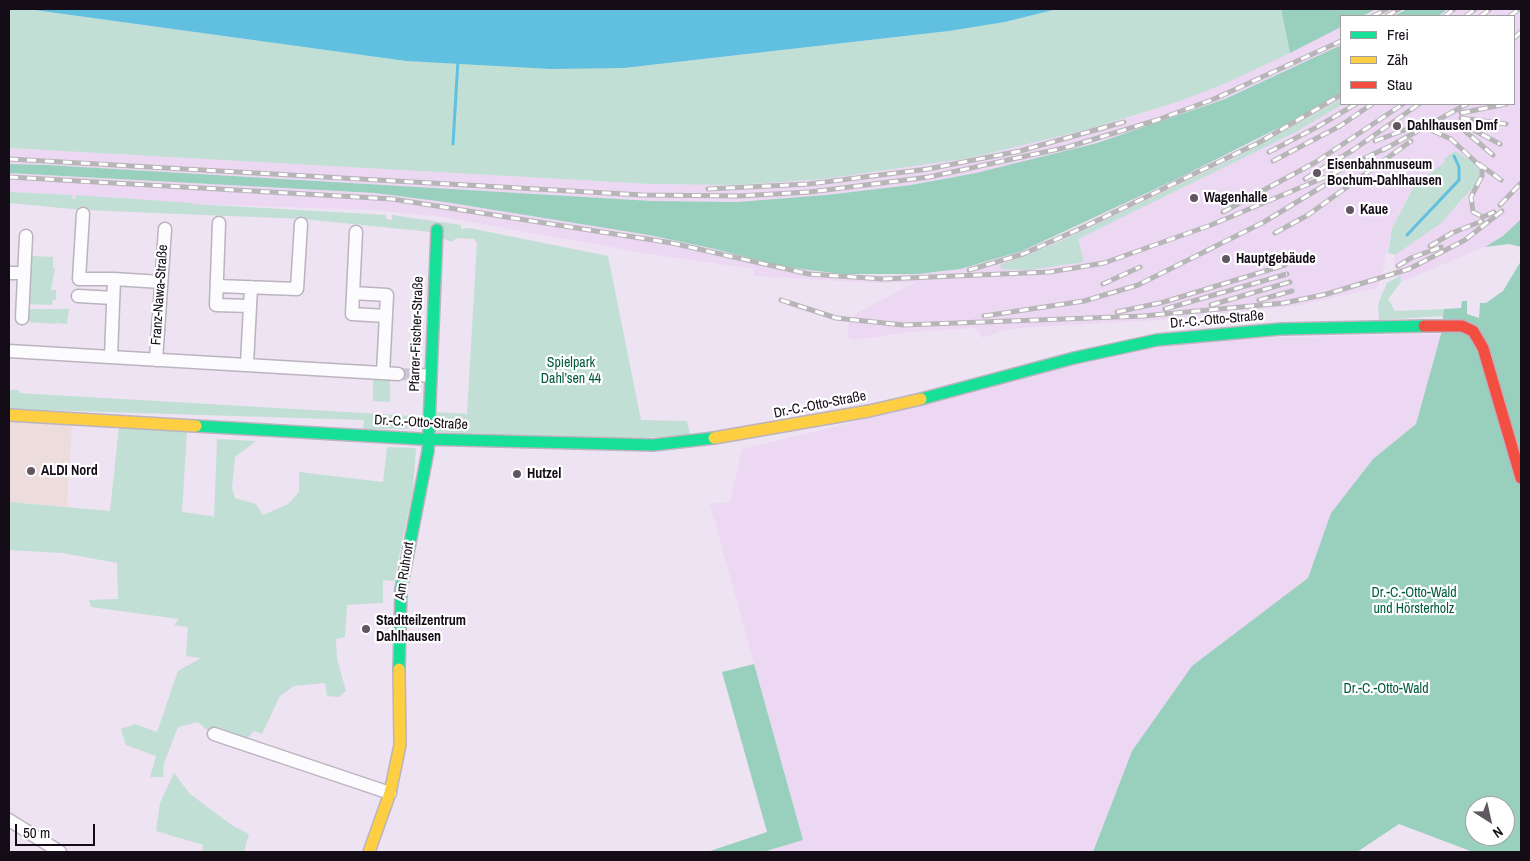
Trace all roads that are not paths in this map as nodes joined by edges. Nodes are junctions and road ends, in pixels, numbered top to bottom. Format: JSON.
{"nodes":[{"id":1,"x":83,"y":214,"type":"dead end"},
{"id":2,"x":219,"y":223,"type":"dead end"},
{"id":3,"x":301,"y":224,"type":"dead end"},
{"id":4,"x":165,"y":229,"type":"dead end"},
{"id":5,"x":437,"y":230,"type":"dead end"},
{"id":6,"x":356,"y":232,"type":"dead end"},
{"id":7,"x":26,"y":236,"type":"dead end"},
{"id":8,"x":9,"y":273,"type":"edge"},
{"id":9,"x":24,"y":274,"type":"junction"},
{"id":10,"x":79,"y":279,"type":"junction"},
{"id":11,"x":114,"y":279,"type":"junction"},
{"id":12,"x":161,"y":282,"type":"junction"},
{"id":13,"x":216,"y":286,"type":"junction"},
{"id":14,"x":251,"y":288,"type":"junction"},
{"id":15,"x":353,"y":293,"type":"junction"},
{"id":16,"x":78,"y":296,"type":"junction"},
{"id":17,"x":113,"y":298,"type":"junction"},
{"id":18,"x":250,"y":306,"type":"junction"},
{"id":19,"x":78,"y":309,"type":"dead end"},
{"id":20,"x":386,"y":316,"type":"junction"},
{"id":21,"x":22,"y":318,"type":"dead end"},
{"id":22,"x":9,"y":351,"type":"edge"},
{"id":23,"x":111,"y":357,"type":"junction"},
{"id":24,"x":156,"y":360,"type":"junction"},
{"id":25,"x":247,"y":364,"type":"junction"},
{"id":26,"x":383,"y":373,"type":"junction"},
{"id":27,"x":398,"y":374,"type":"tunnel mouth"},
{"id":28,"x":9,"y":415,"type":"edge"},
{"id":29,"x":428,"y":439,"type":"junction"},
{"id":30,"x":1521,"y":478,"type":"edge"},
{"id":31,"x":214,"y":734,"type":"dead end"},
{"id":32,"x":390,"y":793,"type":"junction"},
{"id":33,"x":9,"y":820,"type":"edge"},
{"id":34,"x":60,"y":852,"type":"edge"},
{"id":35,"x":369,"y":852,"type":"edge"}],
"edges":[{"from":1,"to":10,"type":"street"},
{"from":2,"to":13,"type":"street"},
{"from":3,"to":14,"type":"street"},
{"from":4,"to":12,"type":"street","name":"Franz-Nawa-Straße"},
{"from":5,"to":29,"type":"street","name":"Pfarrer-Fischer-Straße"},
{"from":6,"to":15,"type":"street"},
{"from":7,"to":9,"type":"street"},
{"from":8,"to":9,"type":"street"},
{"from":9,"to":21,"type":"street"},
{"from":10,"to":11,"type":"street"},
{"from":10,"to":16,"type":"street"},
{"from":11,"to":12,"type":"street"},
{"from":11,"to":17,"type":"street"},
{"from":12,"to":24,"type":"street","name":"Franz-Nawa-Straße"},
{"from":13,"to":14,"type":"street"},
{"from":13,"to":18,"type":"street"},
{"from":14,"to":18,"type":"street"},
{"from":15,"to":20,"type":"street"},
{"from":15,"to":20,"type":"street"},
{"from":16,"to":17,"type":"street"},
{"from":16,"to":19,"type":"street"},
{"from":17,"to":23,"type":"street"},
{"from":18,"to":25,"type":"street"},
{"from":20,"to":26,"type":"street"},
{"from":22,"to":23,"type":"street"},
{"from":23,"to":24,"type":"street"},
{"from":24,"to":25,"type":"street"},
{"from":25,"to":26,"type":"street"},
{"from":26,"to":27,"type":"street"},
{"from":28,"to":29,"type":"street","name":"Dr.-C.-Otto-Straße"},
{"from":29,"to":30,"type":"street","name":"Dr.-C.-Otto-Straße"},
{"from":29,"to":32,"type":"street","name":"Am Ruhrort"},
{"from":31,"to":32,"type":"street"},
{"from":32,"to":35,"type":"street","name":"Am Ruhrort"},
{"from":33,"to":34,"type":"street"}]}
